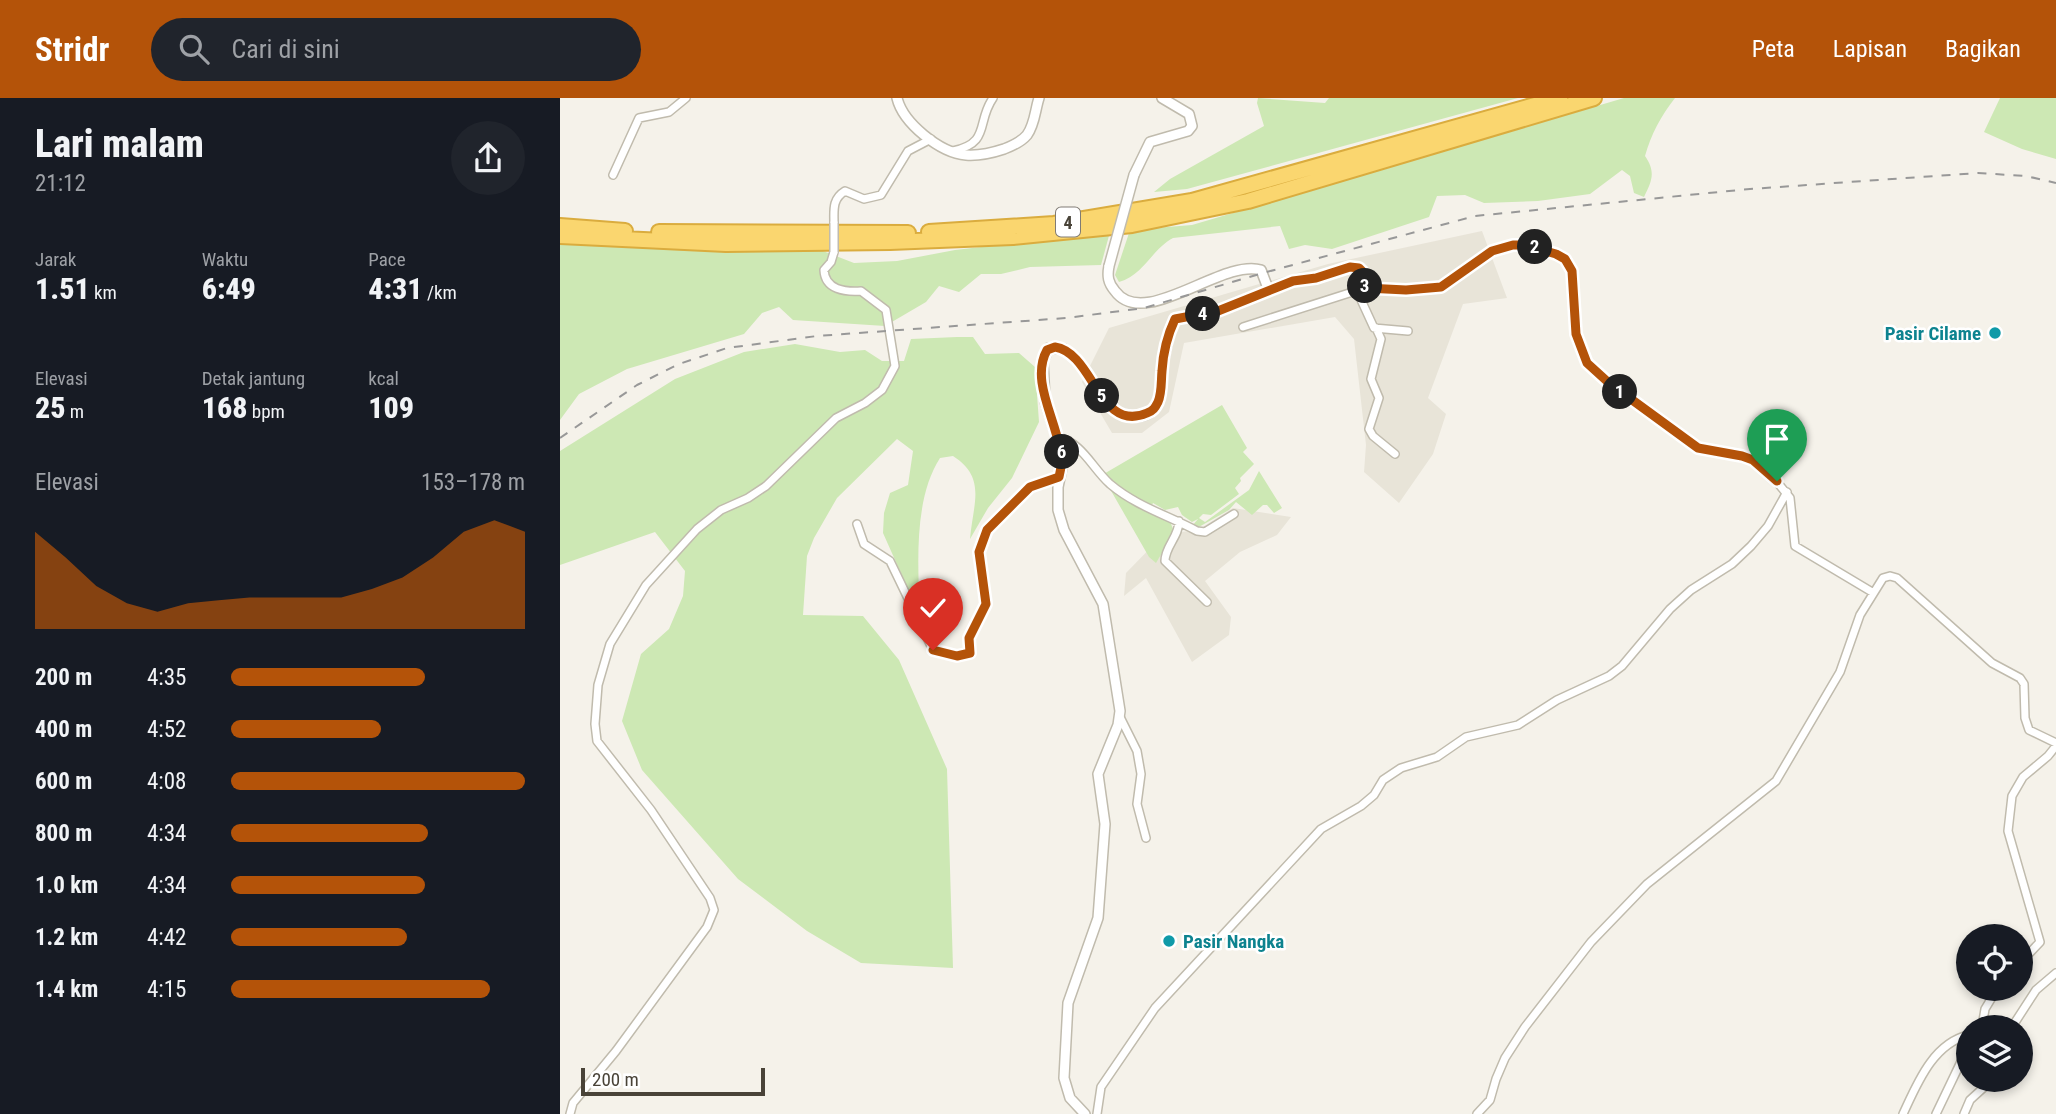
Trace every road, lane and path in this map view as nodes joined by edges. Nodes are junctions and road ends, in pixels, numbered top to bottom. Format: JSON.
{"nodes":[{"id":1,"x":687,"y":98,"type":"edge"},
{"id":2,"x":897,"y":98,"type":"edge"},
{"id":3,"x":993,"y":98,"type":"edge"},
{"id":4,"x":1039,"y":98,"type":"edge"},
{"id":5,"x":1162,"y":98,"type":"edge"},
{"id":6,"x":1560,"y":98,"type":"edge"},
{"id":7,"x":1594,"y":98,"type":"edge"},
{"id":8,"x":932,"y":139,"type":"junction"},
{"id":9,"x":952,"y":152,"type":"junction"},
{"id":10,"x":613,"y":175,"type":"dead end"},
{"id":11,"x":560,"y":226,"type":"edge"},
{"id":12,"x":560,"y":236,"type":"edge"},
{"id":13,"x":1361,"y":290,"type":"junction"},
{"id":14,"x":1269,"y":291,"type":"junction"},
{"id":15,"x":1242,"y":327,"type":"dead end"},
{"id":16,"x":1376,"y":328,"type":"junction"},
{"id":17,"x":1408,"y":331,"type":"dead end"},
{"id":18,"x":1057,"y":437,"type":"junction"},
{"id":19,"x":1395,"y":454,"type":"dead end"},
{"id":20,"x":1059,"y":477,"type":"junction"},
{"id":21,"x":1787,"y":492,"type":"junction"},
{"id":22,"x":1234,"y":514,"type":"dead end"},
{"id":23,"x":1178,"y":521,"type":"junction"},
{"id":24,"x":857,"y":524,"type":"dead end"},
{"id":25,"x":1872,"y":592,"type":"junction"},
{"id":26,"x":1207,"y":602,"type":"dead end"},
{"id":27,"x":1120,"y":717,"type":"junction"},
{"id":28,"x":2056,"y":744,"type":"edge"},
{"id":29,"x":1146,"y":838,"type":"dead end"},
{"id":30,"x":2033,"y":949,"type":"edge"},
{"id":31,"x":2056,"y":973,"type":"edge"},
{"id":32,"x":2020,"y":1015,"type":"edge"},
{"id":33,"x":1956,"y":1041,"type":"edge"},
{"id":34,"x":1956,"y":1072,"type":"edge"},
{"id":35,"x":1979,"y":1092,"type":"edge"},
{"id":36,"x":570,"y":1114,"type":"edge"},
{"id":37,"x":1085,"y":1114,"type":"edge"},
{"id":38,"x":1097,"y":1114,"type":"edge"},
{"id":39,"x":1477,"y":1114,"type":"edge"},
{"id":40,"x":1903,"y":1114,"type":"edge"},
{"id":41,"x":1936,"y":1114,"type":"edge"},
{"id":42,"x":1964,"y":1114,"type":"edge"}],
"edges":[{"from":1,"to":10,"type":"street"},
{"from":2,"to":8,"type":"street"},
{"from":3,"to":9,"type":"street"},
{"from":4,"to":9,"type":"street"},
{"from":5,"to":14,"type":"street","bridge":true},
{"from":6,"to":11,"type":"highway","number":"4"},
{"from":7,"to":12,"type":"highway","number":"4"},
{"from":8,"to":9,"type":"street"},
{"from":8,"to":36,"type":"street","bridge":true},
{"from":13,"to":14,"type":"street"},
{"from":13,"to":15,"type":"street"},
{"from":13,"to":16,"type":"street"},
{"from":13,"to":21,"type":"street"},
{"from":14,"to":18,"type":"street"},
{"from":16,"to":17,"type":"street"},
{"from":16,"to":19,"type":"street"},
{"from":18,"to":20,"type":"street"},
{"from":18,"to":23,"type":"street"},
{"from":20,"to":24,"type":"street"},
{"from":20,"to":27,"type":"street"},
{"from":21,"to":25,"type":"street"},
{"from":21,"to":38,"type":"street"},
{"from":22,"to":23,"type":"street"},
{"from":23,"to":26,"type":"street"},
{"from":25,"to":28,"type":"street"},
{"from":25,"to":39,"type":"street"},
{"from":27,"to":29,"type":"street"},
{"from":27,"to":37,"type":"street"},
{"from":28,"to":30,"type":"street"},
{"from":31,"to":32,"type":"street"},
{"from":33,"to":40,"type":"street"},
{"from":34,"to":41,"type":"street"},
{"from":35,"to":42,"type":"street"}]}
